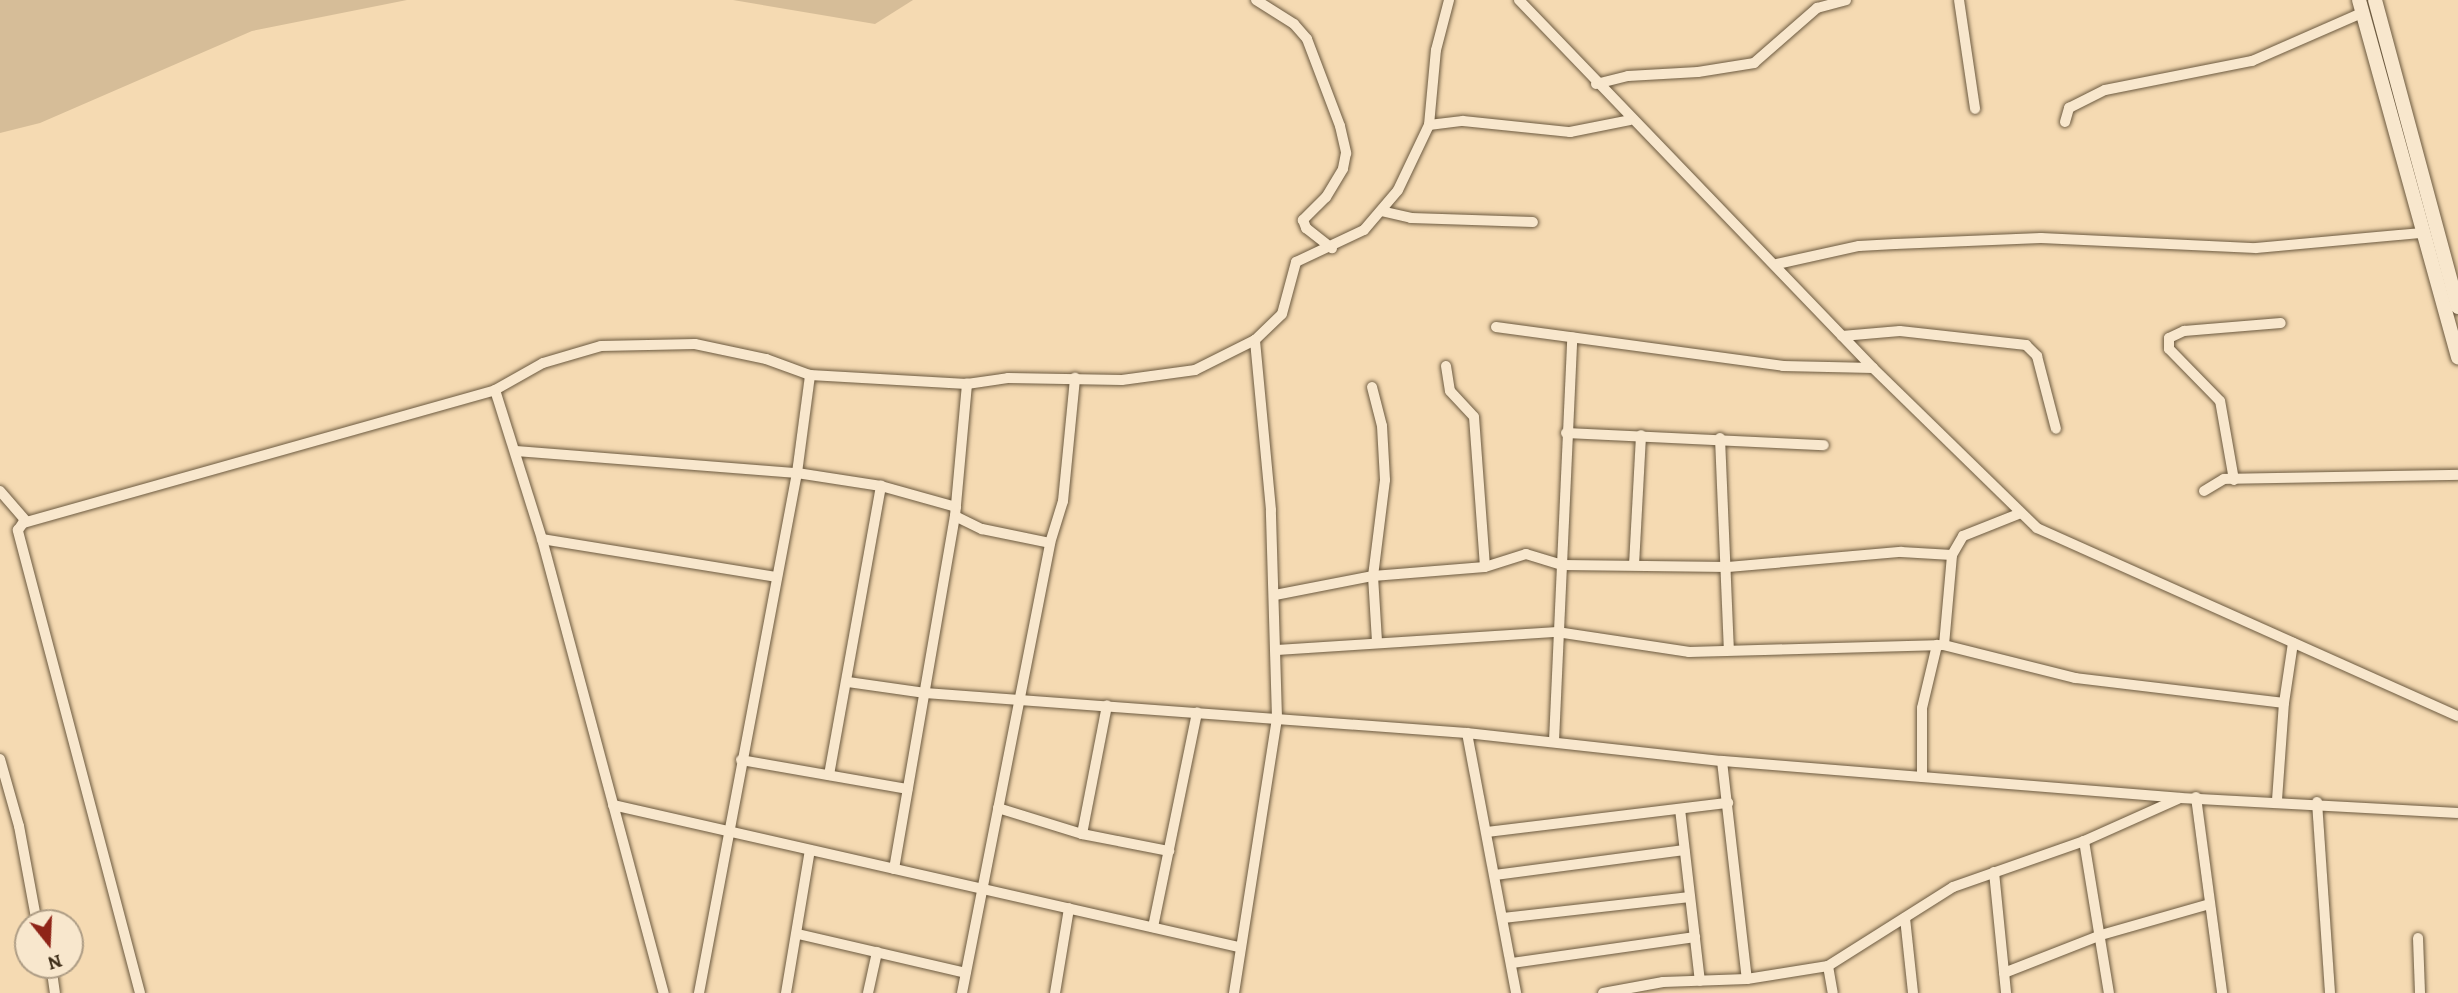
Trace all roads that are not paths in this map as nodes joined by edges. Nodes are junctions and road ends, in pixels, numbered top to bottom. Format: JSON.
{"nodes":[{"id":1,"x":1256,"y":0,"type":"edge"},
{"id":2,"x":1450,"y":0,"type":"edge"},
{"id":3,"x":1519,"y":0,"type":"edge"},
{"id":4,"x":1846,"y":0,"type":"edge"},
{"id":5,"x":1959,"y":0,"type":"edge"},
{"id":6,"x":2375,"y":0,"type":"edge"},
{"id":7,"x":1815,"y":4,"type":"edge"},
{"id":8,"x":2361,"y":7,"type":"edge"},
{"id":9,"x":1596,"y":84,"type":"junction"},
{"id":10,"x":1975,"y":109,"type":"dead end"},
{"id":11,"x":1630,"y":120,"type":"junction"},
{"id":12,"x":2065,"y":122,"type":"dead end"},
{"id":13,"x":1429,"y":125,"type":"junction"},
{"id":14,"x":1381,"y":211,"type":"junction"},
{"id":15,"x":1533,"y":222,"type":"dead end"},
{"id":16,"x":2422,"y":233,"type":"junction"},
{"id":17,"x":1332,"y":248,"type":"junction"},
{"id":18,"x":1777,"y":264,"type":"junction"},
{"id":19,"x":2458,"y":307,"type":"edge"},
{"id":20,"x":2281,"y":323,"type":"dead end"},
{"id":21,"x":1496,"y":327,"type":"dead end"},
{"id":22,"x":1842,"y":336,"type":"junction"},
{"id":23,"x":1572,"y":337,"type":"junction"},
{"id":24,"x":1255,"y":340,"type":"junction"},
{"id":25,"x":2458,"y":358,"type":"edge"},
{"id":26,"x":1446,"y":366,"type":"dead end"},
{"id":27,"x":1873,"y":368,"type":"junction"},
{"id":28,"x":810,"y":375,"type":"junction"},
{"id":29,"x":1075,"y":378,"type":"junction"},
{"id":30,"x":968,"y":384,"type":"junction"},
{"id":31,"x":1372,"y":387,"type":"dead end"},
{"id":32,"x":495,"y":390,"type":"junction"},
{"id":33,"x":2056,"y":429,"type":"dead end"},
{"id":34,"x":1566,"y":433,"type":"junction"},
{"id":35,"x":1641,"y":435,"type":"junction"},
{"id":36,"x":1720,"y":438,"type":"junction"},
{"id":37,"x":1824,"y":445,"type":"dead end"},
{"id":38,"x":516,"y":451,"type":"junction"},
{"id":39,"x":797,"y":473,"type":"junction"},
{"id":40,"x":2458,"y":475,"type":"edge"},
{"id":41,"x":2234,"y":480,"type":"junction"},
{"id":42,"x":881,"y":486,"type":"junction"},
{"id":43,"x":0,"y":491,"type":"edge"},
{"id":44,"x":2204,"y":491,"type":"dead end"},
{"id":45,"x":955,"y":512,"type":"junction"},
{"id":46,"x":2021,"y":513,"type":"junction"},
{"id":47,"x":26,"y":521,"type":"junction"},
{"id":48,"x":542,"y":540,"type":"junction"},
{"id":49,"x":1050,"y":543,"type":"junction"},
{"id":50,"x":1952,"y":555,"type":"junction"},
{"id":51,"x":1563,"y":565,"type":"junction"},
{"id":52,"x":1634,"y":565,"type":"junction"},
{"id":53,"x":1728,"y":566,"type":"junction"},
{"id":54,"x":1485,"y":567,"type":"junction"},
{"id":55,"x":1373,"y":576,"type":"junction"},
{"id":56,"x":777,"y":577,"type":"junction"},
{"id":57,"x":1275,"y":595,"type":"junction"},
{"id":58,"x":1557,"y":632,"type":"junction"},
{"id":59,"x":1377,"y":642,"type":"junction"},
{"id":60,"x":2293,"y":643,"type":"junction"},
{"id":61,"x":1940,"y":645,"type":"junction"},
{"id":62,"x":1729,"y":649,"type":"junction"},
{"id":63,"x":1277,"y":650,"type":"junction"},
{"id":64,"x":848,"y":682,"type":"junction"},
{"id":65,"x":925,"y":693,"type":"junction"},
{"id":66,"x":1019,"y":698,"type":"junction"},
{"id":67,"x":2284,"y":704,"type":"junction"},
{"id":68,"x":1107,"y":705,"type":"junction"},
{"id":69,"x":1197,"y":712,"type":"junction"},
{"id":70,"x":2458,"y":716,"type":"edge"},
{"id":71,"x":1277,"y":718,"type":"junction"},
{"id":72,"x":1467,"y":733,"type":"junction"},
{"id":73,"x":1554,"y":741,"type":"junction"},
{"id":74,"x":0,"y":760,"type":"edge"},
{"id":75,"x":741,"y":760,"type":"junction"},
{"id":76,"x":1722,"y":761,"type":"junction"},
{"id":77,"x":829,"y":775,"type":"junction"},
{"id":78,"x":1922,"y":777,"type":"junction"},
{"id":79,"x":907,"y":789,"type":"junction"},
{"id":80,"x":2196,"y":797,"type":"junction"},
{"id":81,"x":2181,"y":798,"type":"junction"},
{"id":82,"x":2277,"y":800,"type":"junction"},
{"id":83,"x":2317,"y":802,"type":"junction"},
{"id":84,"x":1728,"y":803,"type":"junction"},
{"id":85,"x":613,"y":805,"type":"junction"},
{"id":86,"x":998,"y":808,"type":"junction"},
{"id":87,"x":1680,"y":809,"type":"junction"},
{"id":88,"x":2458,"y":813,"type":"edge"},
{"id":89,"x":728,"y":831,"type":"junction"},
{"id":90,"x":1487,"y":832,"type":"junction"},
{"id":91,"x":1082,"y":834,"type":"junction"},
{"id":92,"x":2084,"y":841,"type":"junction"},
{"id":93,"x":810,"y":850,"type":"junction"},
{"id":94,"x":1684,"y":850,"type":"junction"},
{"id":95,"x":1169,"y":851,"type":"junction"},
{"id":96,"x":894,"y":869,"type":"junction"},
{"id":97,"x":1994,"y":872,"type":"junction"},
{"id":98,"x":1495,"y":875,"type":"junction"},
{"id":99,"x":982,"y":889,"type":"junction"},
{"id":100,"x":1690,"y":897,"type":"junction"},
{"id":101,"x":2210,"y":904,"type":"junction"},
{"id":102,"x":1069,"y":908,"type":"junction"},
{"id":103,"x":34,"y":909,"type":"edge"},
{"id":104,"x":1503,"y":918,"type":"junction"},
{"id":105,"x":1905,"y":918,"type":"junction"},
{"id":106,"x":1153,"y":927,"type":"junction"},
{"id":107,"x":798,"y":934,"type":"junction"},
{"id":108,"x":2101,"y":934,"type":"junction"},
{"id":109,"x":1695,"y":937,"type":"junction"},
{"id":110,"x":2418,"y":938,"type":"dead end"},
{"id":111,"x":1239,"y":947,"type":"junction"},
{"id":112,"x":877,"y":952,"type":"junction"},
{"id":113,"x":1512,"y":963,"type":"junction"},
{"id":114,"x":1828,"y":966,"type":"junction"},
{"id":115,"x":966,"y":973,"type":"junction"},
{"id":116,"x":2004,"y":973,"type":"junction"},
{"id":117,"x":1747,"y":979,"type":"junction"},
{"id":118,"x":1700,"y":981,"type":"junction"},
{"id":119,"x":1664,"y":988,"type":"edge"},
{"id":120,"x":140,"y":993,"type":"edge"},
{"id":121,"x":664,"y":993,"type":"edge"},
{"id":122,"x":699,"y":993,"type":"edge"},
{"id":123,"x":786,"y":993,"type":"edge"},
{"id":124,"x":868,"y":993,"type":"edge"},
{"id":125,"x":962,"y":993,"type":"edge"},
{"id":126,"x":1055,"y":993,"type":"edge"},
{"id":127,"x":1234,"y":993,"type":"edge"},
{"id":128,"x":1516,"y":993,"type":"edge"},
{"id":129,"x":1603,"y":993,"type":"edge"},
{"id":130,"x":1833,"y":993,"type":"edge"},
{"id":131,"x":1913,"y":993,"type":"edge"},
{"id":132,"x":2006,"y":993,"type":"edge"},
{"id":133,"x":2109,"y":993,"type":"edge"},
{"id":134,"x":2222,"y":993,"type":"edge"},
{"id":135,"x":2330,"y":993,"type":"edge"},
{"id":136,"x":2420,"y":993,"type":"edge"}],
"edges":[{"from":1,"to":17,"type":"street"},
{"from":2,"to":13,"type":"street"},
{"from":3,"to":9,"type":"street"},
{"from":4,"to":7,"type":"street"},
{"from":5,"to":10,"type":"street"},
{"from":6,"to":19,"type":"main road"},
{"from":7,"to":9,"type":"street"},
{"from":8,"to":12,"type":"street"},
{"from":8,"to":16,"type":"main road"},
{"from":9,"to":11,"type":"street"},
{"from":11,"to":13,"type":"street"},
{"from":11,"to":18,"type":"street"},
{"from":13,"to":14,"type":"street"},
{"from":14,"to":15,"type":"street"},
{"from":14,"to":17,"type":"street"},
{"from":16,"to":18,"type":"street"},
{"from":16,"to":25,"type":"main road"},
{"from":17,"to":24,"type":"street"},
{"from":18,"to":22,"type":"street"},
{"from":20,"to":41,"type":"street"},
{"from":21,"to":23,"type":"street"},
{"from":22,"to":27,"type":"street"},
{"from":22,"to":33,"type":"street"},
{"from":23,"to":27,"type":"street"},
{"from":23,"to":34,"type":"street"},
{"from":24,"to":29,"type":"street"},
{"from":24,"to":57,"type":"street"},
{"from":26,"to":54,"type":"street"},
{"from":27,"to":46,"type":"street"},
{"from":28,"to":30,"type":"street"},
{"from":28,"to":32,"type":"street"},
{"from":28,"to":39,"type":"street"},
{"from":29,"to":30,"type":"street"},
{"from":29,"to":49,"type":"street"},
{"from":30,"to":45,"type":"street"},
{"from":31,"to":55,"type":"street"},
{"from":32,"to":38,"type":"street"},
{"from":32,"to":47,"type":"street"},
{"from":34,"to":35,"type":"street"},
{"from":34,"to":51,"type":"street"},
{"from":35,"to":36,"type":"street"},
{"from":35,"to":52,"type":"street"},
{"from":36,"to":37,"type":"street"},
{"from":36,"to":53,"type":"street"},
{"from":38,"to":39,"type":"street"},
{"from":38,"to":48,"type":"street"},
{"from":39,"to":42,"type":"street"},
{"from":39,"to":56,"type":"street"},
{"from":40,"to":41,"type":"street"},
{"from":41,"to":44,"type":"street"},
{"from":42,"to":45,"type":"street"},
{"from":42,"to":64,"type":"street"},
{"from":43,"to":47,"type":"street"},
{"from":45,"to":49,"type":"street"},
{"from":45,"to":65,"type":"street"},
{"from":46,"to":50,"type":"street"},
{"from":46,"to":60,"type":"street"},
{"from":47,"to":120,"type":"street"},
{"from":48,"to":56,"type":"street"},
{"from":48,"to":85,"type":"street"},
{"from":49,"to":66,"type":"street"},
{"from":50,"to":53,"type":"street"},
{"from":50,"to":61,"type":"street"},
{"from":51,"to":52,"type":"street"},
{"from":51,"to":54,"type":"street"},
{"from":51,"to":58,"type":"street"},
{"from":52,"to":53,"type":"street"},
{"from":53,"to":62,"type":"street"},
{"from":54,"to":55,"type":"street"},
{"from":55,"to":57,"type":"street"},
{"from":55,"to":59,"type":"street"},
{"from":56,"to":75,"type":"street"},
{"from":57,"to":63,"type":"street"},
{"from":58,"to":59,"type":"street"},
{"from":58,"to":62,"type":"street"},
{"from":58,"to":73,"type":"street"},
{"from":59,"to":63,"type":"street"},
{"from":60,"to":67,"type":"street"},
{"from":60,"to":70,"type":"street"},
{"from":61,"to":62,"type":"street"},
{"from":61,"to":67,"type":"street"},
{"from":61,"to":78,"type":"street"},
{"from":63,"to":71,"type":"street"},
{"from":64,"to":65,"type":"street"},
{"from":64,"to":77,"type":"street"},
{"from":65,"to":66,"type":"street"},
{"from":65,"to":79,"type":"street"},
{"from":66,"to":68,"type":"street"},
{"from":66,"to":86,"type":"street"},
{"from":67,"to":82,"type":"street"},
{"from":68,"to":69,"type":"street"},
{"from":68,"to":91,"type":"street"},
{"from":69,"to":71,"type":"street"},
{"from":69,"to":95,"type":"street"},
{"from":71,"to":72,"type":"street"},
{"from":71,"to":111,"type":"street"},
{"from":72,"to":73,"type":"street"},
{"from":72,"to":90,"type":"street"},
{"from":73,"to":76,"type":"street"},
{"from":74,"to":103,"type":"street"},
{"from":75,"to":77,"type":"street"},
{"from":75,"to":89,"type":"street"},
{"from":76,"to":78,"type":"street"},
{"from":76,"to":84,"type":"street"},
{"from":77,"to":79,"type":"street"},
{"from":78,"to":81,"type":"street"},
{"from":79,"to":96,"type":"street"},
{"from":80,"to":81,"type":"street"},
{"from":80,"to":82,"type":"street"},
{"from":80,"to":101,"type":"street"},
{"from":81,"to":92,"type":"street"},
{"from":82,"to":83,"type":"street"},
{"from":83,"to":88,"type":"street"},
{"from":83,"to":135,"type":"street"},
{"from":84,"to":87,"type":"street"},
{"from":84,"to":117,"type":"street"},
{"from":85,"to":89,"type":"street"},
{"from":85,"to":121,"type":"street"},
{"from":86,"to":91,"type":"street"},
{"from":86,"to":99,"type":"street"},
{"from":87,"to":90,"type":"street"},
{"from":87,"to":94,"type":"street"},
{"from":89,"to":93,"type":"street"},
{"from":89,"to":122,"type":"street"},
{"from":90,"to":98,"type":"street"},
{"from":91,"to":95,"type":"street"},
{"from":92,"to":97,"type":"street"},
{"from":92,"to":108,"type":"street"},
{"from":93,"to":96,"type":"street"},
{"from":93,"to":107,"type":"street"},
{"from":94,"to":98,"type":"street"},
{"from":94,"to":100,"type":"street"},
{"from":95,"to":106,"type":"street"},
{"from":96,"to":99,"type":"street"},
{"from":97,"to":105,"type":"street"},
{"from":97,"to":116,"type":"street"},
{"from":98,"to":104,"type":"street"},
{"from":99,"to":102,"type":"street"},
{"from":99,"to":115,"type":"street"},
{"from":100,"to":104,"type":"street"},
{"from":100,"to":109,"type":"street"},
{"from":101,"to":108,"type":"street"},
{"from":101,"to":134,"type":"street"},
{"from":102,"to":106,"type":"street"},
{"from":102,"to":126,"type":"street"},
{"from":104,"to":113,"type":"street"},
{"from":105,"to":114,"type":"street"},
{"from":105,"to":131,"type":"street"},
{"from":106,"to":111,"type":"street"},
{"from":107,"to":112,"type":"street"},
{"from":107,"to":123,"type":"street"},
{"from":108,"to":116,"type":"street"},
{"from":108,"to":133,"type":"street"},
{"from":109,"to":113,"type":"street"},
{"from":109,"to":118,"type":"street"},
{"from":110,"to":136,"type":"street"},
{"from":111,"to":127,"type":"street"},
{"from":112,"to":115,"type":"street"},
{"from":112,"to":124,"type":"street"},
{"from":113,"to":128,"type":"street"},
{"from":114,"to":117,"type":"street"},
{"from":114,"to":130,"type":"street"},
{"from":115,"to":125,"type":"street"},
{"from":116,"to":132,"type":"street"},
{"from":117,"to":118,"type":"street"},
{"from":118,"to":119,"type":"street"},
{"from":119,"to":129,"type":"street"}]}
